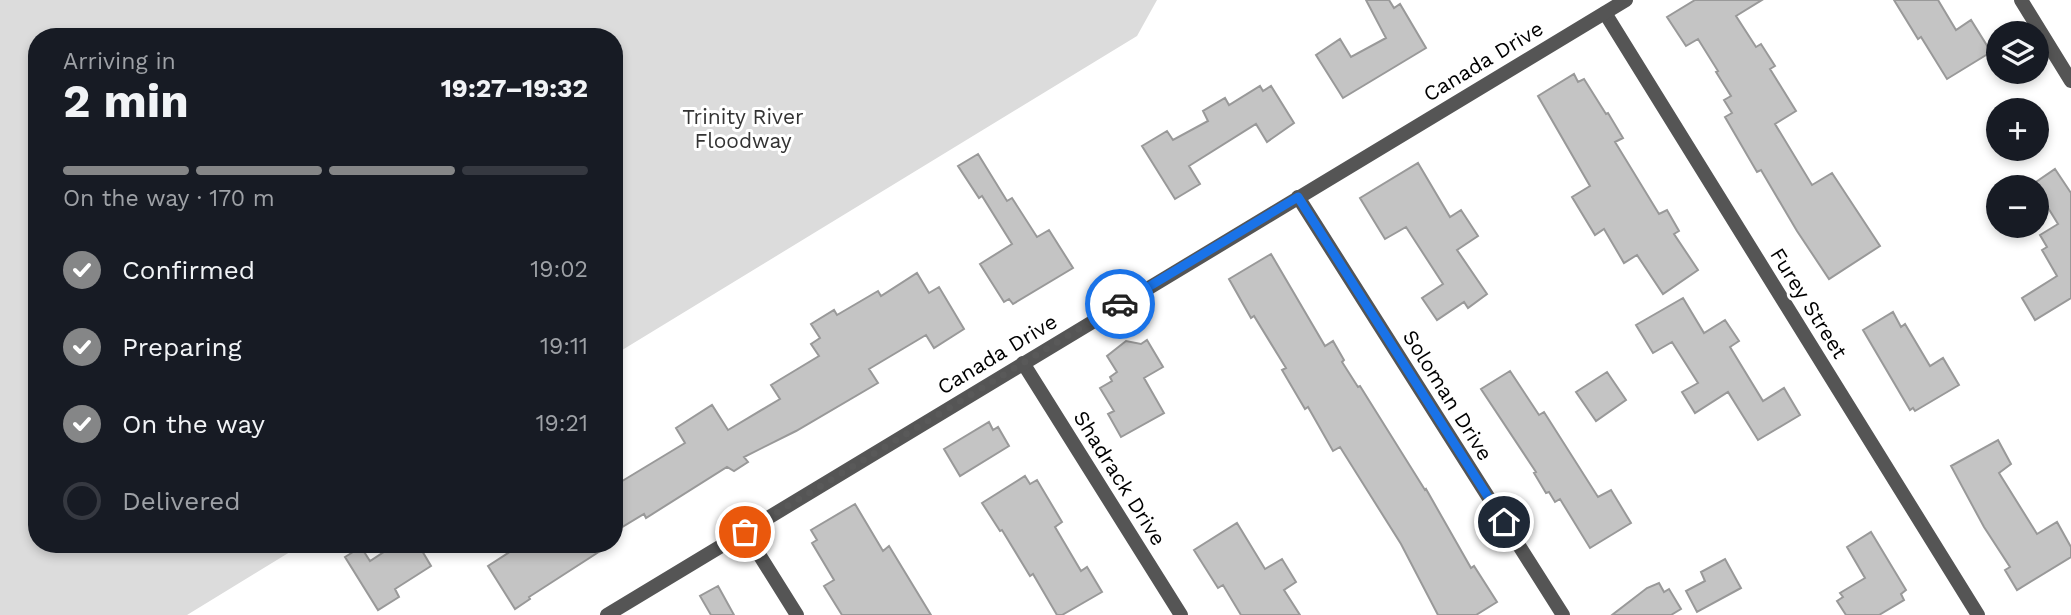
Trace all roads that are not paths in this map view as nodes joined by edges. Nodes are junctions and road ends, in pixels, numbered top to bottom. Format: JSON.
{"nodes":[{"id":1,"x":1626,"y":0,"type":"edge"},
{"id":2,"x":2021,"y":0,"type":"edge"},
{"id":3,"x":1605,"y":13,"type":"junction"},
{"id":4,"x":2071,"y":81,"type":"edge"},
{"id":5,"x":1298,"y":197,"type":"junction"},
{"id":6,"x":1023,"y":363,"type":"junction"},
{"id":7,"x":745,"y":532,"type":"junction"},
{"id":8,"x":607,"y":615,"type":"edge"},
{"id":9,"x":797,"y":615,"type":"edge"},
{"id":10,"x":1181,"y":615,"type":"edge"},
{"id":11,"x":1563,"y":615,"type":"edge"},
{"id":12,"x":1978,"y":615,"type":"edge"}],
"edges":[{"from":1,"to":3,"type":"street","name":"Canada Drive"},
{"from":2,"to":4,"type":"street"},
{"from":3,"to":5,"type":"street","name":"Canada Drive"},
{"from":3,"to":12,"type":"street","name":"Furey Street"},
{"from":5,"to":6,"type":"street","name":"Canada Drive"},
{"from":5,"to":11,"type":"street","name":"Soloman Drive"},
{"from":6,"to":7,"type":"street","name":"Canada Drive"},
{"from":6,"to":10,"type":"street","name":"Shadrack Drive"},
{"from":7,"to":8,"type":"street","name":"Canada Drive"},
{"from":7,"to":9,"type":"street"}]}
